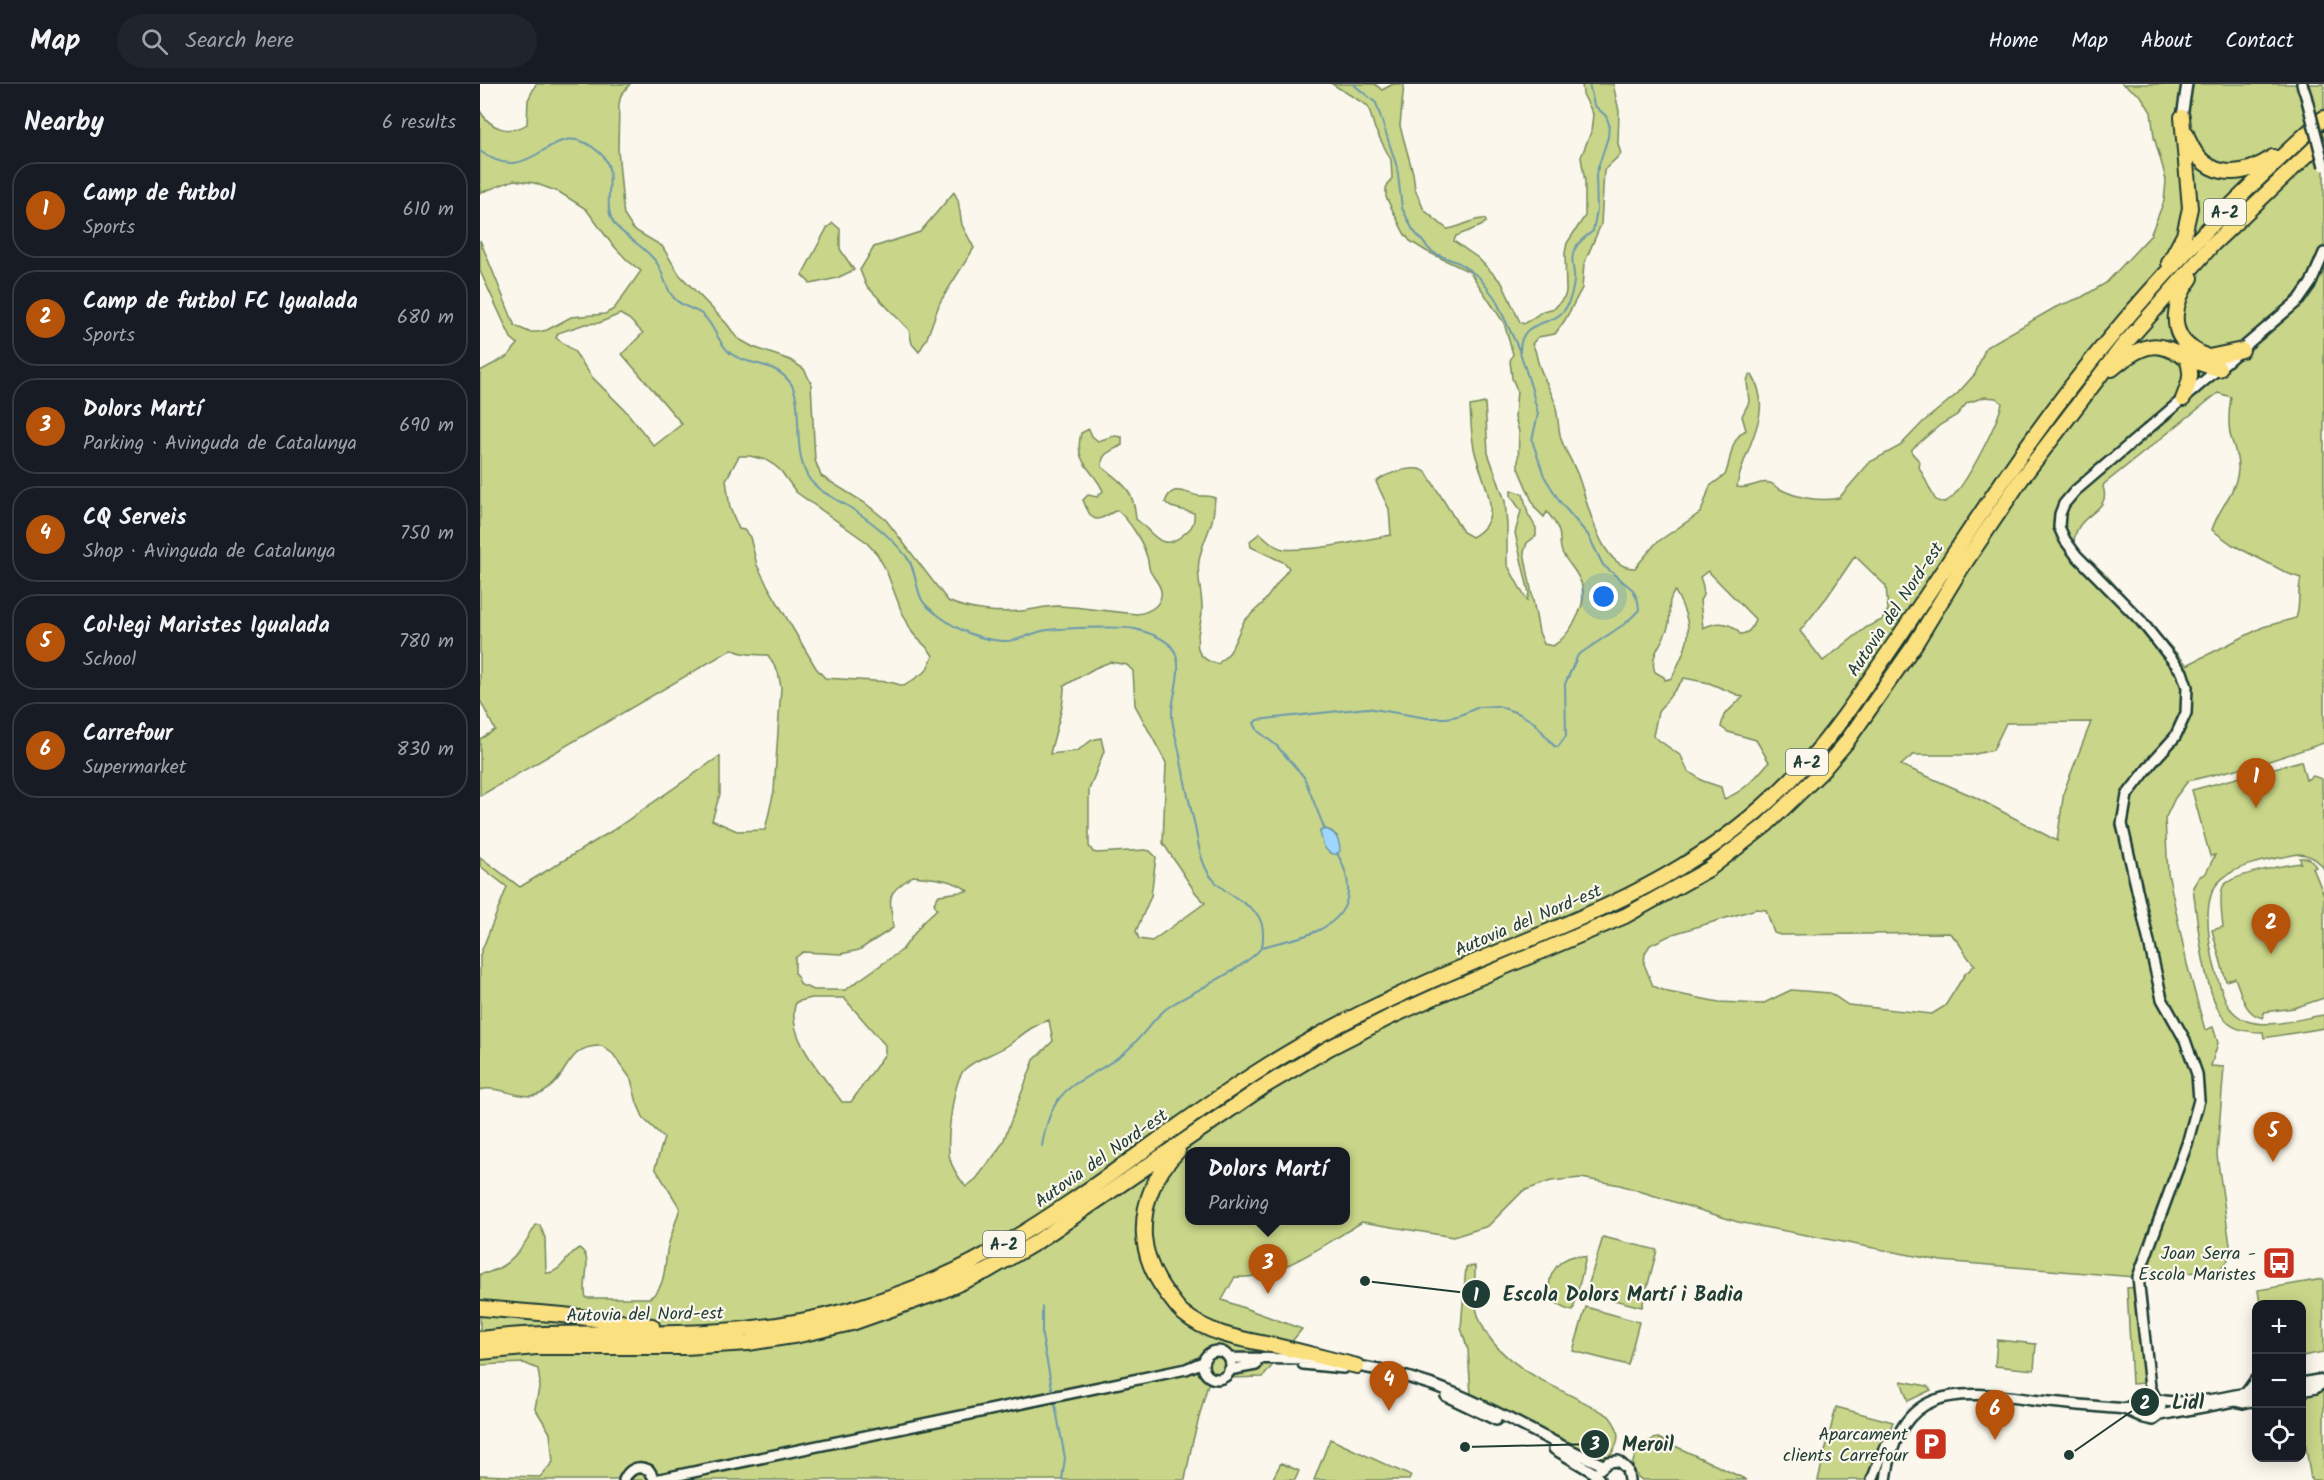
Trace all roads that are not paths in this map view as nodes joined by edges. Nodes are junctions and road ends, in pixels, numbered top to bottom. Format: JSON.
{"nodes":[{"id":1,"x":2187,"y":84,"type":"edge"},
{"id":2,"x":2302,"y":84,"type":"edge"},
{"id":3,"x":2182,"y":117,"type":"junction"},
{"id":4,"x":2324,"y":118,"type":"edge"},
{"id":5,"x":2324,"y":138,"type":"edge"},
{"id":6,"x":2295,"y":144,"type":"junction"},
{"id":7,"x":2324,"y":167,"type":"edge"},
{"id":8,"x":2212,"y":245,"type":"junction"},
{"id":9,"x":2324,"y":253,"type":"edge"},
{"id":10,"x":2158,"y":284,"type":"junction"},
{"id":11,"x":2242,"y":350,"type":"junction"},
{"id":12,"x":2186,"y":357,"type":"junction"},
{"id":13,"x":2209,"y":357,"type":"junction"},
{"id":14,"x":2219,"y":369,"type":"junction"},
{"id":15,"x":2095,"y":380,"type":"junction"},
{"id":16,"x":2183,"y":399,"type":"junction"},
{"id":17,"x":1221,"y":1115,"type":"junction"},
{"id":18,"x":480,"y":1308,"type":"edge"},
{"id":19,"x":677,"y":1333,"type":"junction"},
{"id":20,"x":480,"y":1339,"type":"edge"},
{"id":21,"x":480,"y":1352,"type":"edge"},
{"id":22,"x":1229,"y":1358,"type":"junction"},
{"id":23,"x":1204,"y":1366,"type":"junction"},
{"id":24,"x":1357,"y":1366,"type":"junction"},
{"id":25,"x":1229,"y":1370,"type":"junction"},
{"id":26,"x":2324,"y":1382,"type":"edge"},
{"id":27,"x":2306,"y":1384,"type":"edge"},
{"id":28,"x":2252,"y":1398,"type":"edge"},
{"id":29,"x":2252,"y":1398,"type":"edge"},
{"id":30,"x":2150,"y":1400,"type":"junction"},
{"id":31,"x":2124,"y":1408,"type":"junction"},
{"id":32,"x":2160,"y":1415,"type":"junction"},
{"id":33,"x":2142,"y":1417,"type":"junction"},
{"id":34,"x":1899,"y":1434,"type":"junction"},
{"id":35,"x":1889,"y":1454,"type":"junction"},
{"id":36,"x":1603,"y":1465,"type":"junction"},
{"id":37,"x":1630,"y":1478,"type":"edge"},
{"id":38,"x":1599,"y":1479,"type":"edge"},
{"id":39,"x":624,"y":1480,"type":"edge"},
{"id":40,"x":655,"y":1480,"type":"edge"},
{"id":41,"x":1872,"y":1480,"type":"edge"},
{"id":42,"x":1886,"y":1480,"type":"edge"},
{"id":43,"x":1892,"y":1480,"type":"edge"}],
"edges":[{"from":1,"to":3,"type":"street"},
{"from":2,"to":7,"type":"street","bridge":true},
{"from":3,"to":6,"type":"highway"},
{"from":3,"to":10,"type":"highway"},
{"from":4,"to":6,"type":"highway","name":"Autovia del Nord-est","number":"A-2"},
{"from":5,"to":8,"type":"highway","name":"Autovia del Nord-est","number":"A-2"},
{"from":6,"to":10,"type":"highway","name":"Autovia del Nord-est","number":"A-2"},
{"from":8,"to":13,"type":"highway"},
{"from":8,"to":15,"type":"highway","name":"Autovia del Nord-est","number":"A-2"},
{"from":9,"to":11,"type":"street"},
{"from":10,"to":19,"type":"highway","name":"Autovia del Nord-est","number":"A-2"},
{"from":11,"to":13,"type":"highway"},
{"from":11,"to":14,"type":"street"},
{"from":12,"to":14,"type":"highway"},
{"from":12,"to":15,"type":"highway"},
{"from":12,"to":16,"type":"highway"},
{"from":13,"to":14,"type":"highway"},
{"from":14,"to":16,"type":"street"},
{"from":15,"to":17,"type":"highway","name":"Autovia del Nord-est","number":"A-2"},
{"from":16,"to":30,"type":"street"},
{"from":17,"to":21,"type":"highway","name":"Autovia del Nord-est","number":"A-2"},
{"from":17,"to":24,"type":"highway"},
{"from":18,"to":19,"type":"highway"},
{"from":19,"to":20,"type":"highway","name":"Autovia del Nord-est","number":"A-2"},
{"from":22,"to":23,"type":"street"},
{"from":22,"to":24,"type":"street"},
{"from":22,"to":25,"type":"street"},
{"from":23,"to":25,"type":"street"},
{"from":23,"to":40,"type":"street"},
{"from":24,"to":36,"type":"street"},
{"from":25,"to":38,"type":"street"},
{"from":26,"to":27,"type":"street"},
{"from":28,"to":30,"type":"street"},
{"from":29,"to":32,"type":"street"},
{"from":30,"to":31,"type":"street"},
{"from":30,"to":32,"type":"street"},
{"from":30,"to":33,"type":"street"},
{"from":31,"to":33,"type":"street"},
{"from":31,"to":34,"type":"street"},
{"from":32,"to":33,"type":"street"},
{"from":34,"to":35,"type":"street"},
{"from":34,"to":41,"type":"street"},
{"from":35,"to":42,"type":"street"},
{"from":35,"to":43,"type":"street"},
{"from":36,"to":37,"type":"street"},
{"from":36,"to":38,"type":"street"},
{"from":39,"to":40,"type":"street"}]}
